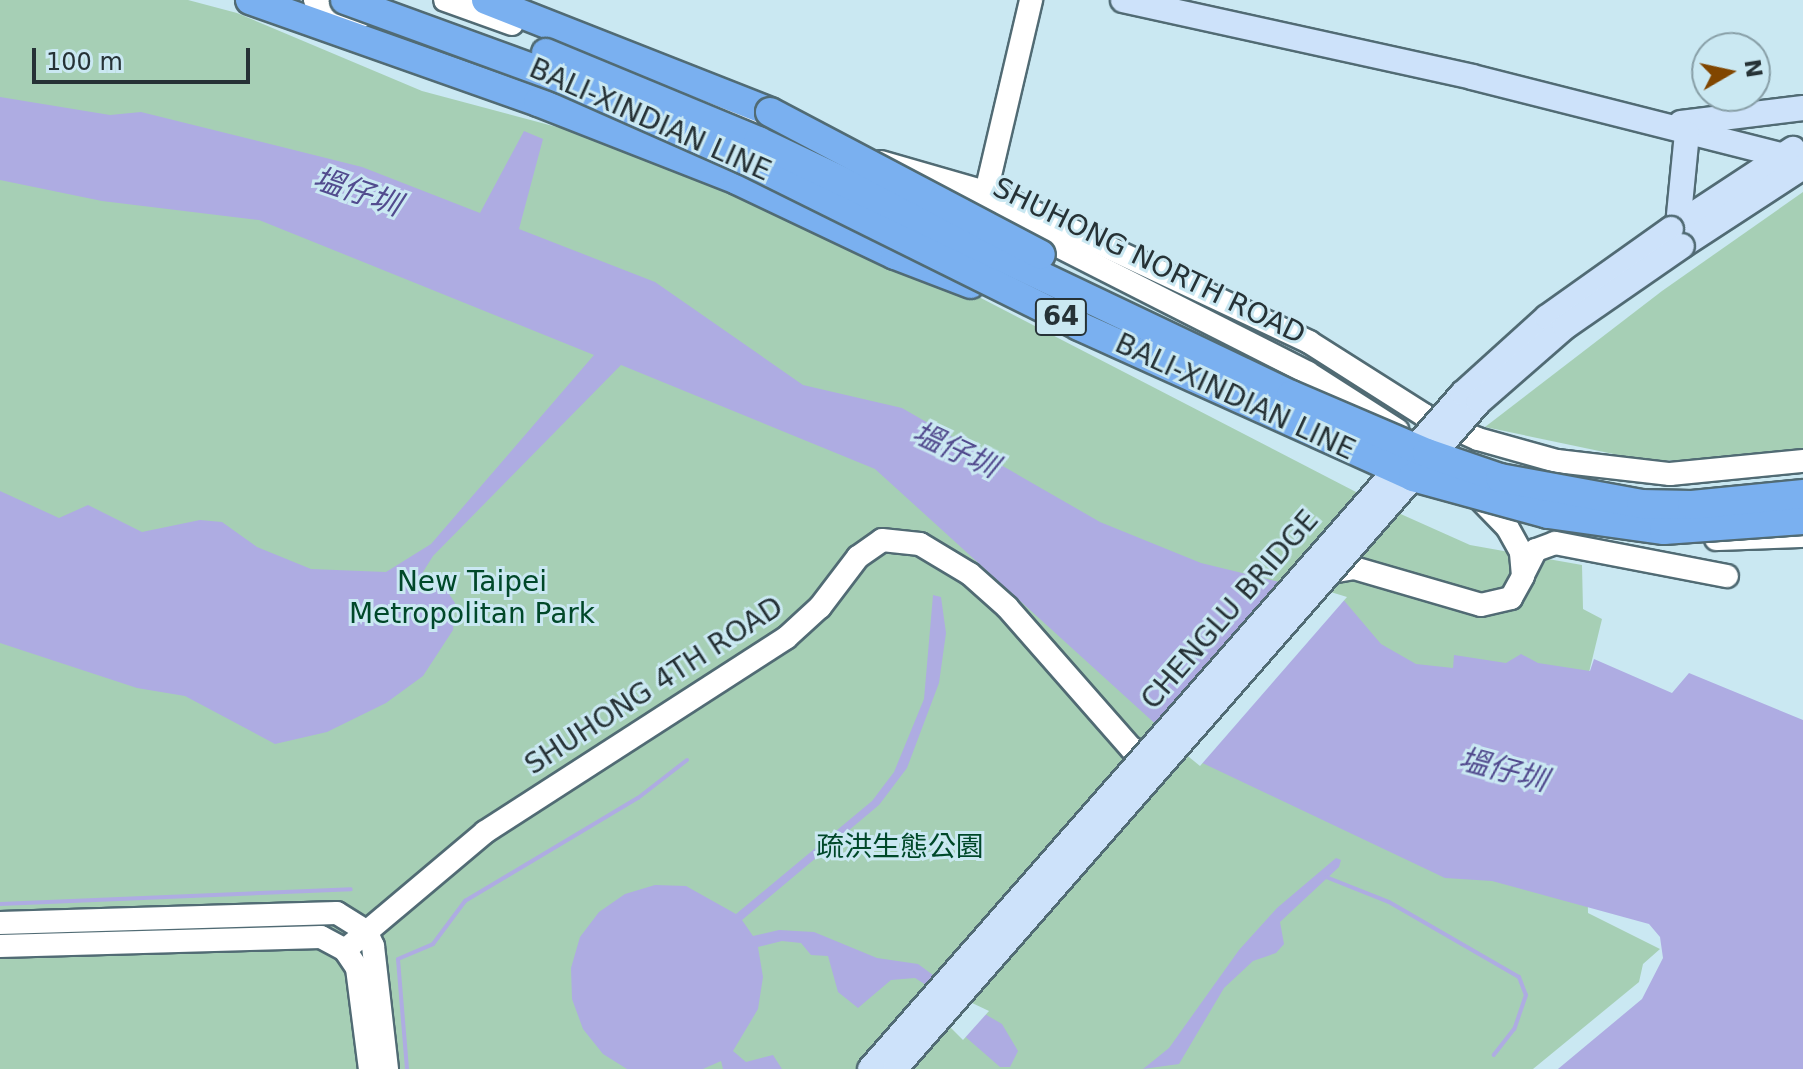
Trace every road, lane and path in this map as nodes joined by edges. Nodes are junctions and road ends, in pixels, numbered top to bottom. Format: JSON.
{"nodes":[{"id":1,"x":250,"y":0,"type":"edge"},
{"id":2,"x":315,"y":0,"type":"edge"},
{"id":3,"x":345,"y":0,"type":"edge"},
{"id":4,"x":402,"y":0,"type":"edge"},
{"id":5,"x":445,"y":0,"type":"edge"},
{"id":6,"x":486,"y":0,"type":"edge"},
{"id":7,"x":1031,"y":0,"type":"edge"},
{"id":8,"x":1123,"y":0,"type":"edge"},
{"id":9,"x":1803,"y":108,"type":"edge"},
{"id":10,"x":1651,"y":125,"type":"junction"},
{"id":11,"x":1687,"y":133,"type":"junction"},
{"id":12,"x":1799,"y":156,"type":"edge"},
{"id":13,"x":985,"y":199,"type":"junction"},
{"id":14,"x":1677,"y":233,"type":"junction"},
{"id":15,"x":1079,"y":326,"type":"junction"},
{"id":16,"x":1174,"y":337,"type":"junction"},
{"id":17,"x":1441,"y":460,"type":"junction"},
{"id":18,"x":1803,"y":461,"type":"edge"},
{"id":19,"x":1803,"y":494,"type":"edge"},
{"id":20,"x":1803,"y":520,"type":"edge"},
{"id":21,"x":1803,"y":536,"type":"edge"},
{"id":22,"x":1523,"y":576,"type":"junction"},
{"id":23,"x":1727,"y":576,"type":"dead end"},
{"id":24,"x":0,"y":923,"type":"edge"},
{"id":25,"x":366,"y":931,"type":"junction"},
{"id":26,"x":0,"y":946,"type":"edge"},
{"id":27,"x":345,"y":950,"type":"junction"},
{"id":28,"x":370,"y":1069,"type":"edge"},
{"id":29,"x":387,"y":1069,"type":"edge"},
{"id":30,"x":870,"y":1069,"type":"edge"},
{"id":31,"x":895,"y":1069,"type":"edge"}],
"edges":[{"from":1,"to":15,"type":"highway","bridge":true},
{"from":2,"to":13,"type":"street","name":"SHUHONG NORTH ROAD"},
{"from":3,"to":15,"type":"highway","name":"BALI-XINDIAN LINE","number":"64","bridge":true},
{"from":4,"to":16,"type":"highway","name":"BALI-XINDIAN LINE","number":"64","bridge":true},
{"from":5,"to":13,"type":"street","name":"SHUHONG NORTH ROAD"},
{"from":6,"to":16,"type":"highway","bridge":true},
{"from":7,"to":13,"type":"street"},
{"from":8,"to":10,"type":"main road"},
{"from":9,"to":10,"type":"main road"},
{"from":10,"to":11,"type":"main road"},
{"from":11,"to":12,"type":"main road"},
{"from":11,"to":14,"type":"main road"},
{"from":12,"to":14,"type":"main road"},
{"from":13,"to":17,"type":"street","name":"SHUHONG NORTH ROAD"},
{"from":13,"to":18,"type":"street","name":"SHUHONG NORTH ROAD"},
{"from":14,"to":30,"type":"main road","name":"CHENGLU BRIDGE","bridge":true},
{"from":14,"to":31,"type":"main road","name":"CHENGLU BRIDGE","bridge":true},
{"from":15,"to":20,"type":"highway","name":"BALI-XINDIAN LINE","number":"64","bridge":true},
{"from":16,"to":19,"type":"highway","name":"BALI-XINDIAN LINE","number":"64","bridge":true},
{"from":17,"to":21,"type":"street","name":"SHUHONG NORTH ROAD"},
{"from":17,"to":22,"type":"street"},
{"from":22,"to":23,"type":"street"},
{"from":22,"to":25,"type":"street","name":"SHUHONG 4TH ROAD"},
{"from":24,"to":25,"type":"street"},
{"from":25,"to":27,"type":"street","name":"SHUHONG 4TH ROAD"},
{"from":25,"to":29,"type":"street"},
{"from":26,"to":27,"type":"street"},
{"from":27,"to":28,"type":"street"}]}
